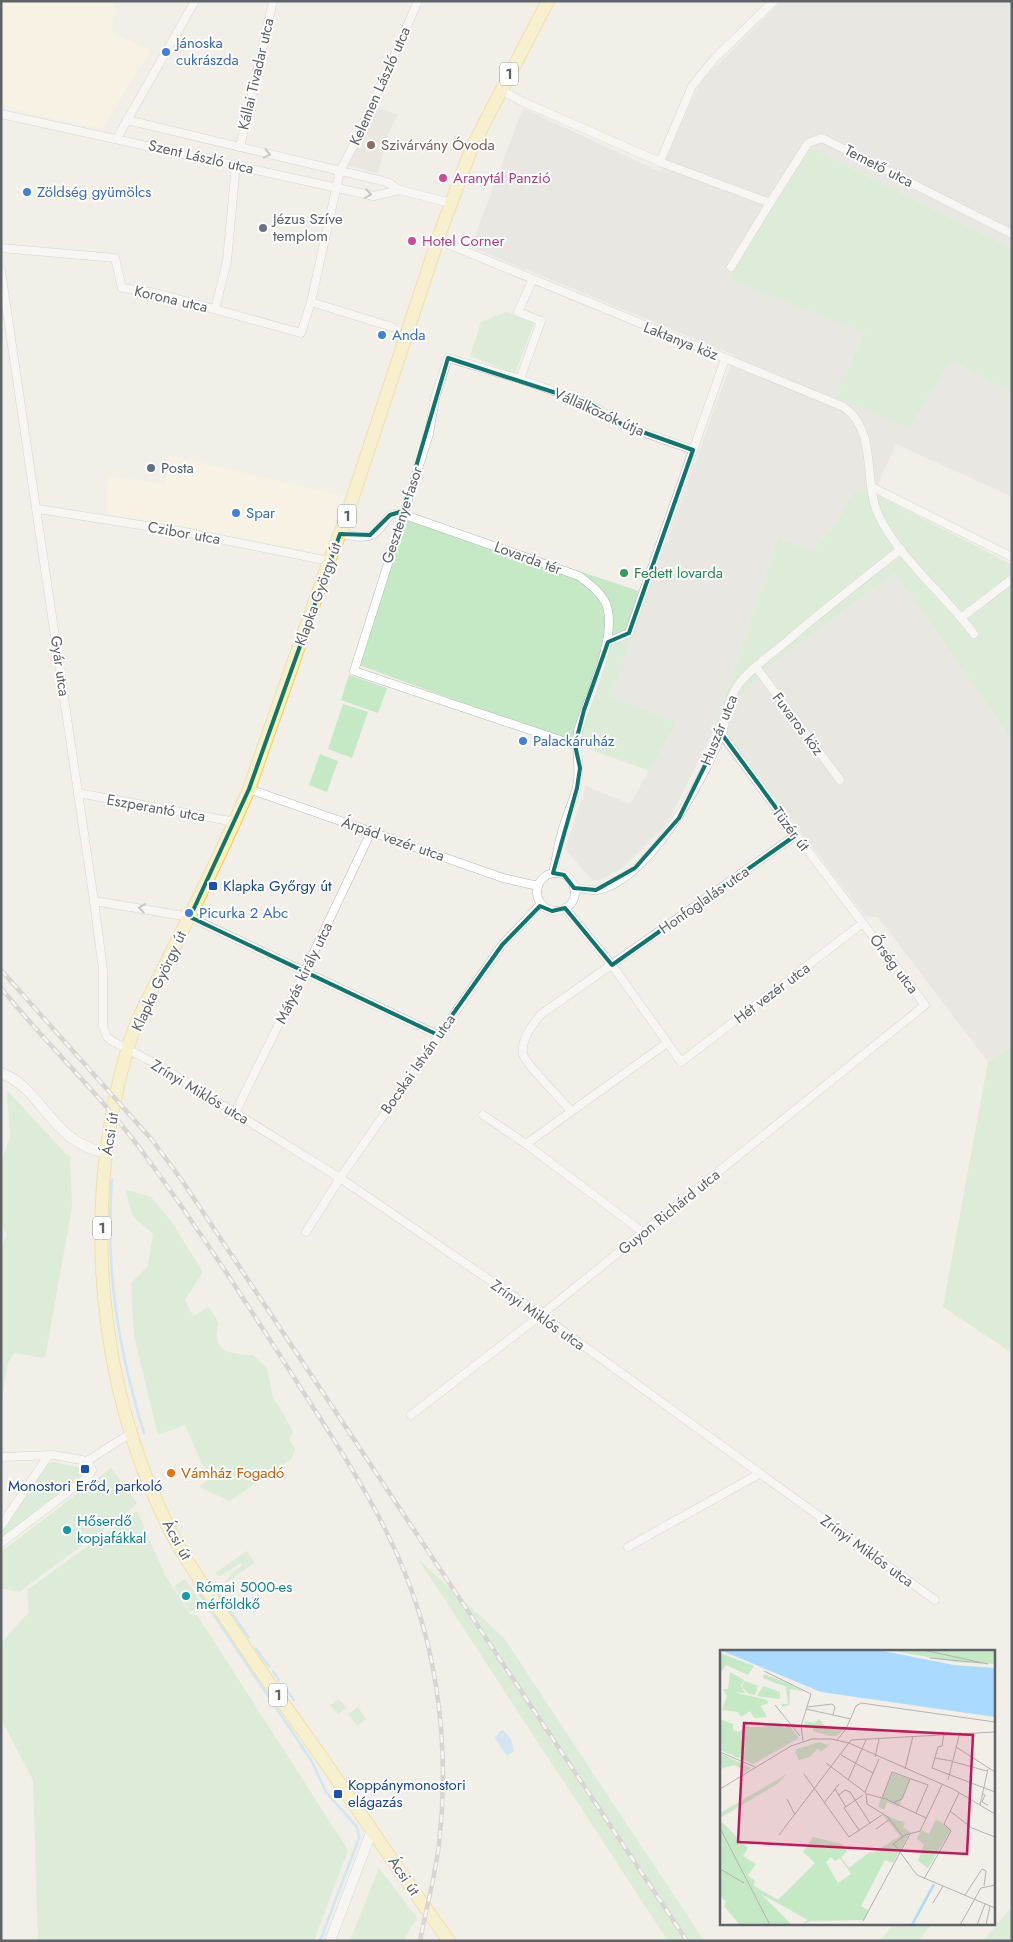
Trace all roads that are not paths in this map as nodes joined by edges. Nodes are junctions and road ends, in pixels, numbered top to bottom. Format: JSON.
{"nodes":[{"id":1,"x":195,"y":1,"type":"edge"},
{"id":2,"x":273,"y":1,"type":"edge"},
{"id":3,"x":418,"y":1,"type":"edge"},
{"id":4,"x":548,"y":1,"type":"edge"},
{"id":5,"x":774,"y":1,"type":"edge"},
{"id":6,"x":501,"y":90,"type":"junction"},
{"id":7,"x":1,"y":114,"type":"edge"},
{"id":8,"x":127,"y":120,"type":"junction"},
{"id":9,"x":116,"y":138,"type":"junction"},
{"id":10,"x":240,"y":147,"type":"junction"},
{"id":11,"x":660,"y":162,"type":"junction"},
{"id":12,"x":236,"y":164,"type":"junction"},
{"id":13,"x":340,"y":171,"type":"junction"},
{"id":14,"x":337,"y":188,"type":"junction"},
{"id":15,"x":400,"y":190,"type":"junction"},
{"id":16,"x":451,"y":203,"type":"junction"},
{"id":17,"x":770,"y":203,"type":"junction"},
{"id":18,"x":1012,"y":234,"type":"edge"},
{"id":19,"x":438,"y":240,"type":"junction"},
{"id":20,"x":1,"y":248,"type":"edge"},
{"id":21,"x":731,"y":267,"type":"dead end"},
{"id":22,"x":1,"y":271,"type":"edge"},
{"id":23,"x":533,"y":279,"type":"junction"},
{"id":24,"x":310,"y":302,"type":"junction"},
{"id":25,"x":215,"y":309,"type":"junction"},
{"id":26,"x":392,"y":326,"type":"dead end"},
{"id":27,"x":301,"y":333,"type":"joint"},
{"id":28,"x":448,"y":358,"type":"joint"},
{"id":29,"x":725,"y":359,"type":"junction"},
{"id":30,"x":520,"y":379,"type":"junction"},
{"id":31,"x":693,"y":450,"type":"junction"},
{"id":32,"x":872,"y":487,"type":"junction"},
{"id":33,"x":38,"y":509,"type":"junction"},
{"id":34,"x":402,"y":514,"type":"junction"},
{"id":35,"x":340,"y":534,"type":"junction"},
{"id":36,"x":901,"y":549,"type":"junction"},
{"id":37,"x":1012,"y":558,"type":"edge"},
{"id":38,"x":329,"y":561,"type":"junction"},
{"id":39,"x":1012,"y":579,"type":"edge"},
{"id":40,"x":962,"y":618,"type":"junction"},
{"id":41,"x":974,"y":634,"type":"dead end"},
{"id":42,"x":608,"y":642,"type":"junction"},
{"id":43,"x":756,"y":667,"type":"junction"},
{"id":44,"x":721,"y":733,"type":"junction"},
{"id":45,"x":576,"y":745,"type":"junction"},
{"id":46,"x":840,"y":780,"type":"dead end"},
{"id":47,"x":249,"y":789,"type":"junction"},
{"id":48,"x":78,"y":793,"type":"junction"},
{"id":49,"x":235,"y":822,"type":"junction"},
{"id":50,"x":371,"y":832,"type":"junction"},
{"id":51,"x":796,"y":835,"type":"junction"},
{"id":52,"x":554,"y":873,"type":"junction"},
{"id":53,"x":538,"y":886,"type":"junction"},
{"id":54,"x":574,"y":888,"type":"junction"},
{"id":55,"x":94,"y":901,"type":"junction"},
{"id":56,"x":542,"y":904,"type":"junction"},
{"id":57,"x":565,"y":908,"type":"junction"},
{"id":58,"x":190,"y":917,"type":"junction"},
{"id":59,"x":863,"y":923,"type":"junction"},
{"id":60,"x":612,"y":965,"type":"junction"},
{"id":61,"x":305,"y":971,"type":"junction"},
{"id":62,"x":925,"y":1005,"type":"joint"},
{"id":63,"x":438,"y":1035,"type":"junction"},
{"id":64,"x":667,"y":1043,"type":"junction"},
{"id":65,"x":127,"y":1050,"type":"junction"},
{"id":66,"x":1,"y":1073,"type":"edge"},
{"id":67,"x":116,"y":1100,"type":"joint"},
{"id":68,"x":571,"y":1110,"type":"junction"},
{"id":69,"x":235,"y":1112,"type":"junction"},
{"id":70,"x":483,"y":1115,"type":"dead end"},
{"id":71,"x":526,"y":1144,"type":"junction"},
{"id":72,"x":107,"y":1153,"type":"junction"},
{"id":73,"x":340,"y":1178,"type":"junction"},
{"id":74,"x":306,"y":1232,"type":"dead end"},
{"id":75,"x":644,"y":1233,"type":"junction"},
{"id":76,"x":540,"y":1315,"type":"junction"},
{"id":77,"x":411,"y":1416,"type":"dead end"},
{"id":78,"x":131,"y":1433,"type":"junction"},
{"id":79,"x":48,"y":1456,"type":"junction"},
{"id":80,"x":1,"y":1457,"type":"edge"},
{"id":81,"x":87,"y":1460,"type":"junction"},
{"id":82,"x":760,"y":1474,"type":"junction"},
{"id":83,"x":1,"y":1526,"type":"edge"},
{"id":84,"x":3,"y":1539,"type":"edge"},
{"id":85,"x":628,"y":1547,"type":"dead end"},
{"id":86,"x":935,"y":1600,"type":"dead end"},
{"id":87,"x":372,"y":1830,"type":"junction"},
{"id":88,"x":330,"y":1941,"type":"edge"},
{"id":89,"x":449,"y":1941,"type":"edge"}],
"edges":[{"from":1,"to":8,"type":"street"},
{"from":2,"to":10,"type":"street","name":"Kállai Tivadar utca"},
{"from":3,"to":13,"type":"street","name":"Kelemen László utca"},
{"from":4,"to":6,"type":"main road","name":"Klapka György út","number":"1"},
{"from":5,"to":11,"type":"street"},
{"from":6,"to":11,"type":"street"},
{"from":6,"to":16,"type":"main road","name":"Klapka György út","number":"1"},
{"from":7,"to":9,"type":"street","name":"Szent László utca"},
{"from":8,"to":9,"type":"street"},
{"from":8,"to":10,"type":"street","name":"Szent László utca"},
{"from":9,"to":12,"type":"street","name":"Szent László utca"},
{"from":10,"to":13,"type":"street","name":"Szent László utca","one_way":true},
{"from":11,"to":17,"type":"street"},
{"from":12,"to":14,"type":"street","name":"Szent László utca"},
{"from":12,"to":25,"type":"street"},
{"from":13,"to":14,"type":"street","name":"Kelemen László utca"},
{"from":13,"to":15,"type":"street","name":"Szent László utca"},
{"from":14,"to":15,"type":"street","name":"Szent László utca","one_way":true},
{"from":14,"to":24,"type":"street","name":"Kelemen László utca"},
{"from":15,"to":16,"type":"street","name":"Szent László utca"},
{"from":16,"to":19,"type":"main road","name":"Klapka György út","number":"1"},
{"from":17,"to":18,"type":"street","name":"Temető utca"},
{"from":17,"to":21,"type":"street","name":"Temető utca"},
{"from":19,"to":23,"type":"street","name":"Laktanya köz"},
{"from":19,"to":35,"type":"main road","name":"Klapka György út","number":"1"},
{"from":20,"to":25,"type":"street","name":"Korona utca"},
{"from":22,"to":33,"type":"street","name":"Gyár utca"},
{"from":23,"to":29,"type":"street","name":"Laktanya köz"},
{"from":23,"to":30,"type":"street"},
{"from":24,"to":26,"type":"street"},
{"from":24,"to":27,"type":"street","name":"Kelemen László utca"},
{"from":25,"to":27,"type":"street","name":"Korona utca"},
{"from":28,"to":30,"type":"street","name":"Vállalkozók útja"},
{"from":28,"to":34,"type":"street","name":"Gesztenye fasor"},
{"from":29,"to":31,"type":"street"},
{"from":29,"to":32,"type":"street","name":"Laktanya köz"},
{"from":30,"to":31,"type":"street","name":"Vállalkozók útja"},
{"from":31,"to":42,"type":"street"},
{"from":32,"to":36,"type":"street","name":"Laktanya köz"},
{"from":32,"to":37,"type":"street"},
{"from":33,"to":38,"type":"street","name":"Czibor utca"},
{"from":33,"to":48,"type":"street","name":"Gyár utca"},
{"from":34,"to":35,"type":"street"},
{"from":34,"to":42,"type":"street","name":"Lovarda tér"},
{"from":34,"to":45,"type":"street","name":"Gesztenye fasor"},
{"from":35,"to":38,"type":"main road","name":"Klapka György út","number":"1"},
{"from":36,"to":40,"type":"street","name":"Laktanya köz"},
{"from":36,"to":43,"type":"street","name":"Huszár utca"},
{"from":38,"to":47,"type":"main road","name":"Klapka György út","number":"1"},
{"from":39,"to":40,"type":"street"},
{"from":40,"to":41,"type":"street","name":"Laktanya köz"},
{"from":42,"to":45,"type":"street"},
{"from":43,"to":44,"type":"street","name":"Huszár utca"},
{"from":43,"to":46,"type":"street","name":"Fuvaros köz"},
{"from":44,"to":51,"type":"street","name":"Tüzér út"},
{"from":44,"to":54,"type":"street","name":"Huszár utca"},
{"from":45,"to":52,"type":"street"},
{"from":47,"to":49,"type":"main road","name":"Klapka György út","number":"1"},
{"from":47,"to":50,"type":"street","name":"Árpád vezér utca"},
{"from":48,"to":49,"type":"street","name":"Eszperantó utca"},
{"from":48,"to":55,"type":"street","name":"Gyár utca"},
{"from":49,"to":58,"type":"main road","name":"Klapka György út","number":"1"},
{"from":50,"to":53,"type":"street","name":"Árpád vezér utca"},
{"from":50,"to":61,"type":"street","name":"Mátyás király utca"},
{"from":51,"to":59,"type":"street","name":"Tüzér út"},
{"from":51,"to":60,"type":"street","name":"Honfoglalás utca"},
{"from":52,"to":53,"type":"street"},
{"from":52,"to":54,"type":"street"},
{"from":53,"to":56,"type":"street"},
{"from":54,"to":57,"type":"street"},
{"from":58,"to":55,"type":"street","one_way":true},
{"from":55,"to":65,"type":"street","name":"Gyár utca"},
{"from":56,"to":57,"type":"street"},
{"from":56,"to":63,"type":"street","name":"Bocskai István utca"},
{"from":57,"to":60,"type":"street"},
{"from":58,"to":61,"type":"street"},
{"from":58,"to":65,"type":"main road","name":"Klapka György út","number":"1"},
{"from":59,"to":62,"type":"street","name":"Őrség utca"},
{"from":59,"to":64,"type":"street","name":"Hét vezér utca"},
{"from":60,"to":64,"type":"street"},
{"from":60,"to":68,"type":"street","name":"Honfoglalás utca"},
{"from":61,"to":63,"type":"street"},
{"from":61,"to":69,"type":"street","name":"Mátyás király utca"},
{"from":62,"to":75,"type":"street","name":"Guyon Richárd utca"},
{"from":63,"to":73,"type":"street","name":"Bocskai István utca"},
{"from":64,"to":68,"type":"street"},
{"from":65,"to":67,"type":"main road","name":"Klapka György út","number":"1"},
{"from":65,"to":69,"type":"street","name":"Zrínyi Miklós utca"},
{"from":66,"to":72,"type":"street"},
{"from":67,"to":72,"type":"main road","name":"Ácsi út","number":"1"},
{"from":68,"to":71,"type":"street"},
{"from":69,"to":73,"type":"street","name":"Zrínyi Miklós utca"},
{"from":70,"to":71,"type":"street"},
{"from":71,"to":75,"type":"street"},
{"from":72,"to":78,"type":"main road","name":"Ácsi út","number":"1"},
{"from":73,"to":74,"type":"street","name":"Bocskai István utca"},
{"from":73,"to":76,"type":"street","name":"Zrínyi Miklós utca"},
{"from":75,"to":76,"type":"street","name":"Guyon Richárd utca"},
{"from":76,"to":77,"type":"street","name":"Guyon Richárd utca"},
{"from":76,"to":82,"type":"street","name":"Zrínyi Miklós utca"},
{"from":78,"to":81,"type":"street"},
{"from":78,"to":87,"type":"main road","name":"Ácsi út","number":"1"},
{"from":79,"to":80,"type":"street"},
{"from":79,"to":81,"type":"street"},
{"from":79,"to":83,"type":"street"},
{"from":81,"to":84,"type":"street"},
{"from":82,"to":85,"type":"street"},
{"from":82,"to":86,"type":"street","name":"Zrínyi Miklós utca"},
{"from":87,"to":88,"type":"street"},
{"from":87,"to":89,"type":"main road","name":"Ácsi út","number":"1"}]}
